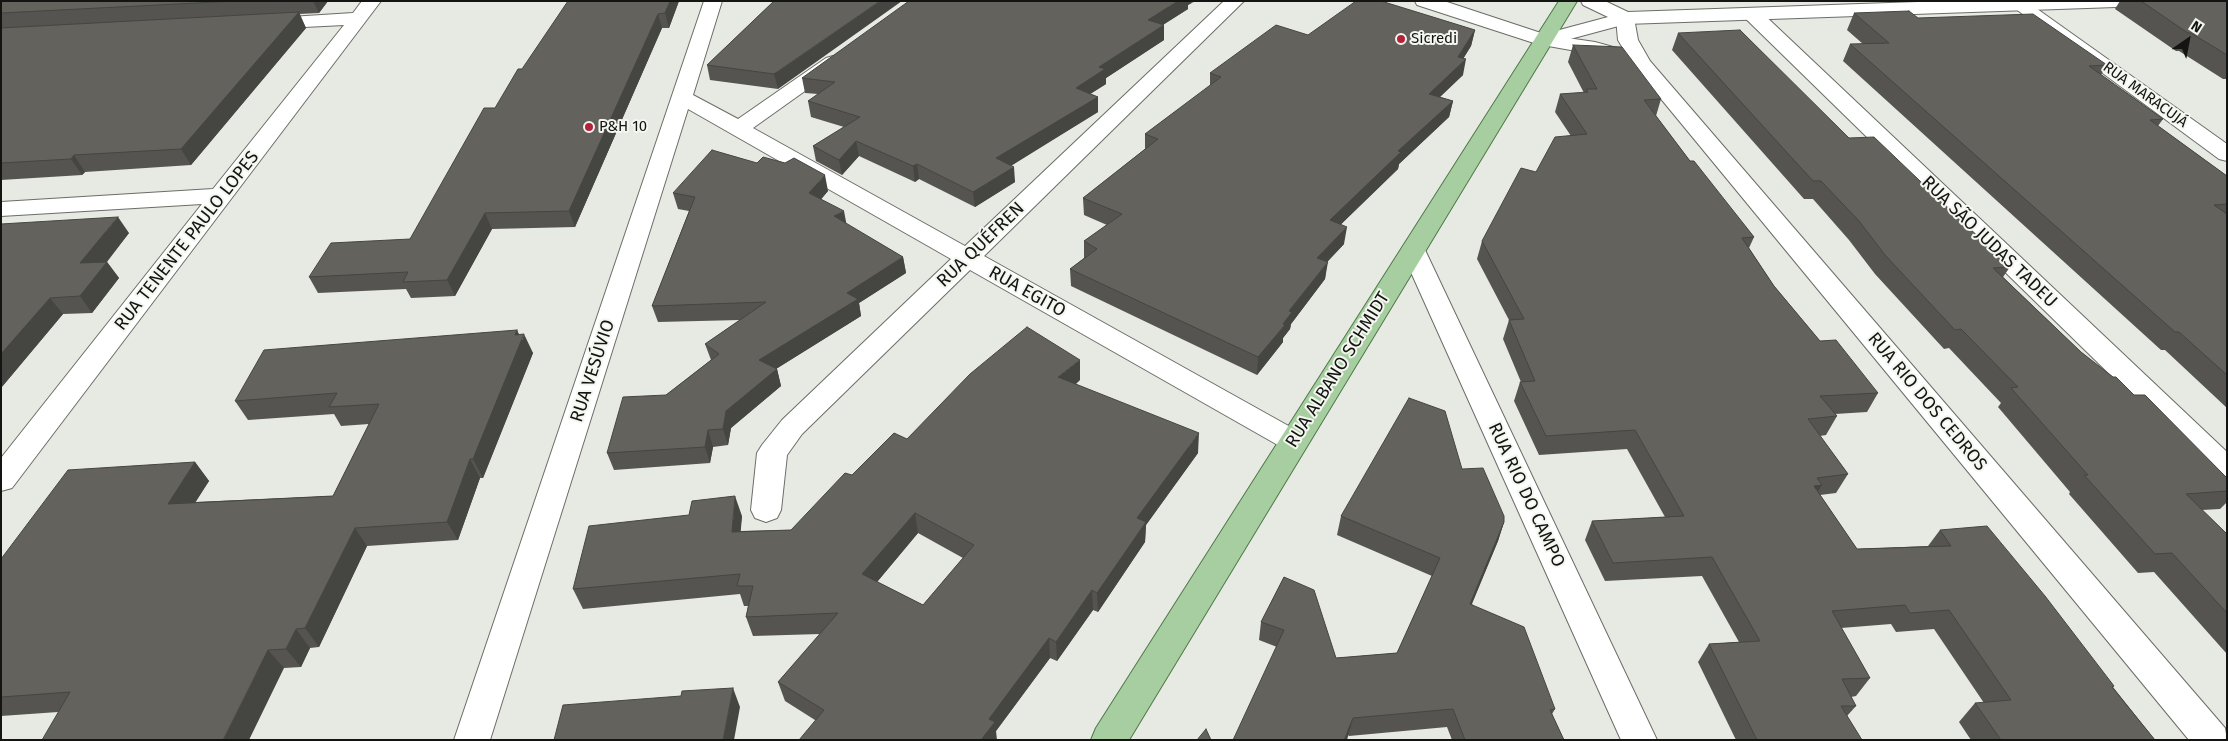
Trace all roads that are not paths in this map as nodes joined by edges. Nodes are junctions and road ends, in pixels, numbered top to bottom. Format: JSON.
{"nodes":[{"id":1,"x":713,"y":1,"type":"edge"},
{"id":2,"x":1235,"y":1,"type":"edge"},
{"id":3,"x":1424,"y":1,"type":"edge"},
{"id":4,"x":1568,"y":1,"type":"edge"},
{"id":5,"x":1590,"y":1,"type":"edge"},
{"id":6,"x":2116,"y":1,"type":"edge"},
{"id":7,"x":2016,"y":3,"type":"edge"},
{"id":8,"x":366,"y":10,"type":"edge"},
{"id":9,"x":1752,"y":14,"type":"junction"},
{"id":10,"x":1624,"y":18,"type":"junction"},
{"id":11,"x":250,"y":24,"type":"edge"},
{"id":12,"x":1544,"y":40,"type":"junction"},
{"id":13,"x":848,"y":51,"type":"edge"},
{"id":14,"x":1642,"y":64,"type":"junction"},
{"id":15,"x":682,"y":97,"type":"junction"},
{"id":16,"x":738,"y":129,"type":"junction"},
{"id":17,"x":2227,"y":154,"type":"edge"},
{"id":18,"x":221,"y":196,"type":"junction"},
{"id":19,"x":1,"y":209,"type":"edge"},
{"id":20,"x":1412,"y":250,"type":"junction"},
{"id":21,"x":968,"y":258,"type":"junction"},
{"id":22,"x":1294,"y":441,"type":"junction"},
{"id":23,"x":2227,"y":470,"type":"edge"},
{"id":24,"x":1,"y":480,"type":"edge"},
{"id":25,"x":766,"y":510,"type":"dead end"},
{"id":26,"x":472,"y":740,"type":"edge"},
{"id":27,"x":1109,"y":740,"type":"edge"},
{"id":28,"x":1639,"y":740,"type":"edge"},
{"id":29,"x":2212,"y":740,"type":"edge"}],
"edges":[{"from":1,"to":15,"type":"street","name":"RUA VESÚVIO"},
{"from":2,"to":21,"type":"street","name":"RUA QUÉFREN"},
{"from":3,"to":12,"type":"street"},
{"from":4,"to":12,"type":"main road","name":"RUA ALBANO SCHMIDT"},
{"from":5,"to":10,"type":"street"},
{"from":6,"to":7,"type":"street"},
{"from":7,"to":9,"type":"street"},
{"from":7,"to":17,"type":"street","name":"RUA MARACUJÁ"},
{"from":8,"to":11,"type":"street"},
{"from":8,"to":18,"type":"street","name":"RUA TENENTE PAULO LOPES"},
{"from":9,"to":10,"type":"street"},
{"from":9,"to":23,"type":"street","name":"RUA SÃO JUDAS TADEU"},
{"from":10,"to":12,"type":"street"},
{"from":10,"to":14,"type":"street","name":"RUA RIO DOS CEDROS"},
{"from":12,"to":14,"type":"street"},
{"from":12,"to":20,"type":"main road","name":"RUA ALBANO SCHMIDT"},
{"from":13,"to":16,"type":"street"},
{"from":14,"to":29,"type":"street","name":"RUA RIO DOS CEDROS"},
{"from":15,"to":16,"type":"street","name":"RUA EGITO"},
{"from":15,"to":26,"type":"street","name":"RUA VESÚVIO"},
{"from":16,"to":21,"type":"street","name":"RUA EGITO"},
{"from":18,"to":19,"type":"street"},
{"from":18,"to":24,"type":"street","name":"RUA TENENTE PAULO LOPES"},
{"from":20,"to":22,"type":"main road","name":"RUA ALBANO SCHMIDT"},
{"from":20,"to":28,"type":"street","name":"RUA RIO DO CAMPO"},
{"from":21,"to":22,"type":"street","name":"RUA EGITO"},
{"from":21,"to":25,"type":"street","name":"RUA QUÉFREN"},
{"from":22,"to":27,"type":"main road","name":"RUA ALBANO SCHMIDT"}]}
